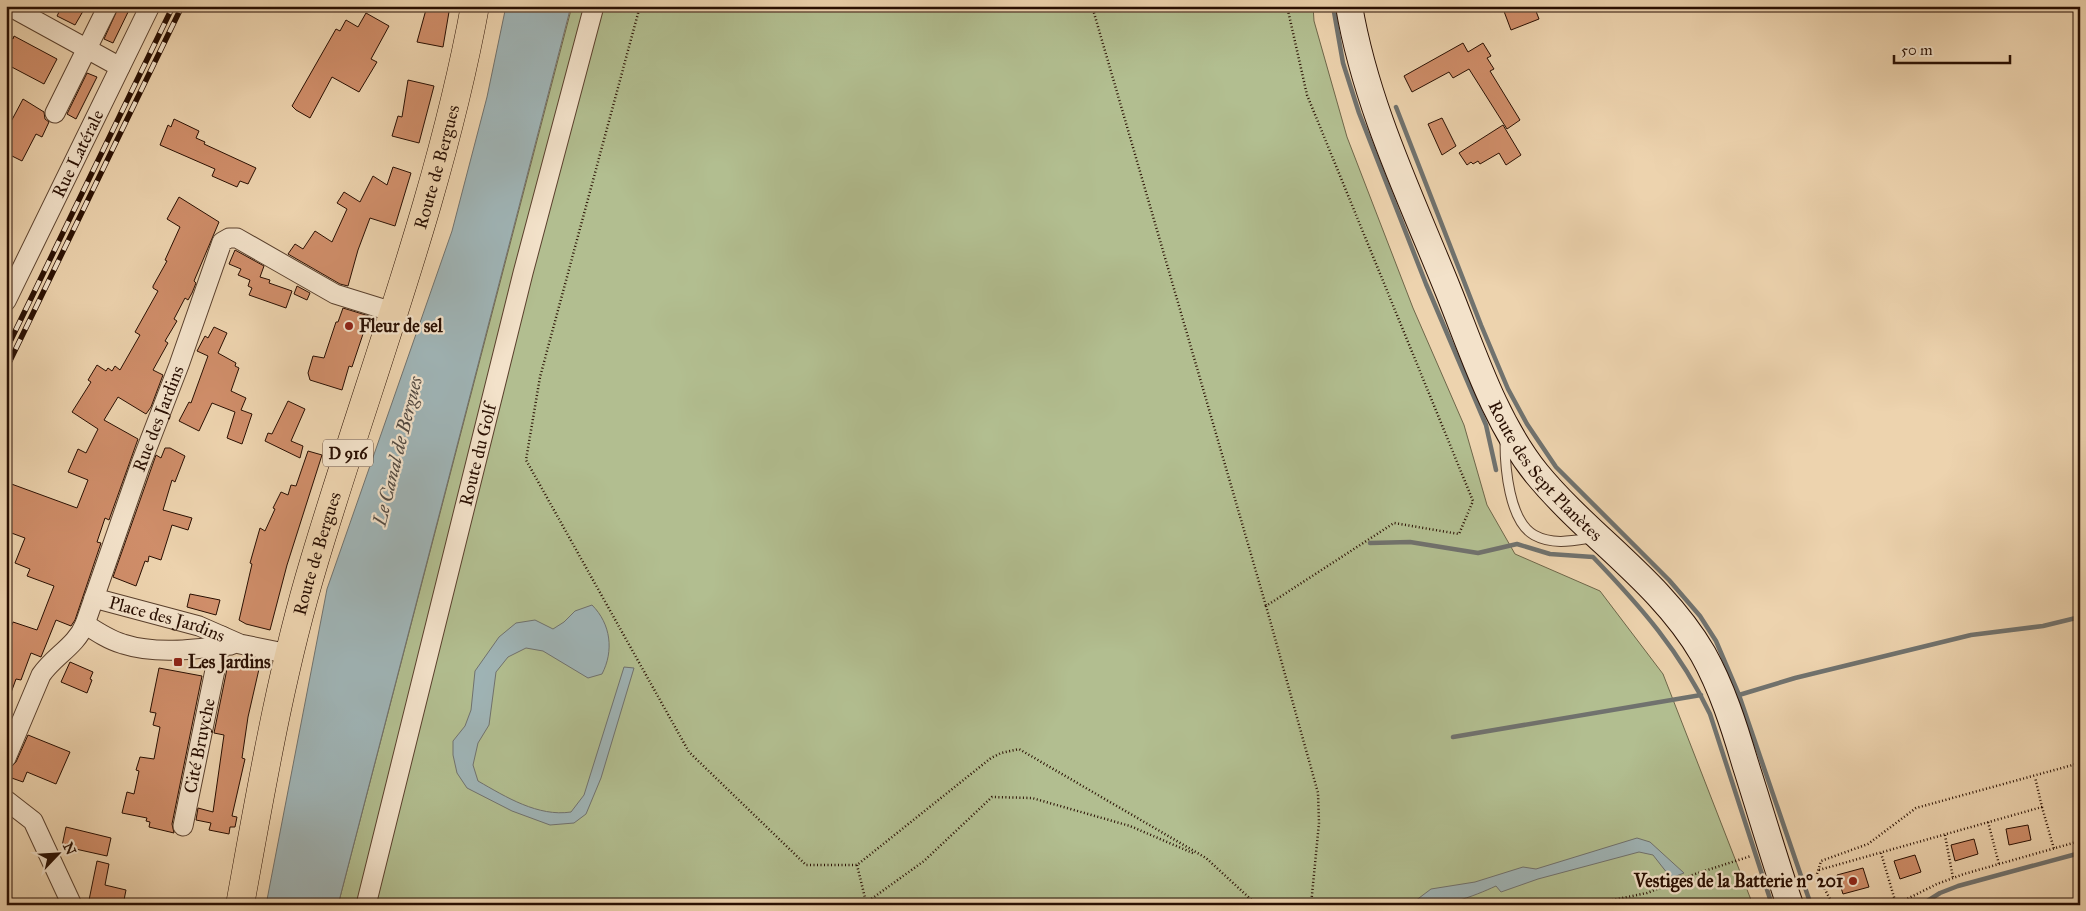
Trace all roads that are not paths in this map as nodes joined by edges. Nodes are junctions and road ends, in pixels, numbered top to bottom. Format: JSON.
{"nodes":[{"id":1,"x":9,"y":6,"type":"edge"},
{"id":2,"x":108,"y":6,"type":"edge"},
{"id":3,"x":150,"y":6,"type":"edge"},
{"id":4,"x":475,"y":6,"type":"edge"},
{"id":5,"x":594,"y":6,"type":"edge"},
{"id":6,"x":1349,"y":6,"type":"edge"},
{"id":7,"x":87,"y":49,"type":"junction"},
{"id":8,"x":120,"y":67,"type":"junction"},
{"id":9,"x":55,"y":113,"type":"dead end"},
{"id":10,"x":6,"y":300,"type":"edge"},
{"id":11,"x":393,"y":312,"type":"junction"},
{"id":12,"x":1506,"y":424,"type":"junction"},
{"id":13,"x":1598,"y":537,"type":"junction"},
{"id":14,"x":94,"y":598,"type":"junction"},
{"id":15,"x":85,"y":624,"type":"junction"},
{"id":16,"x":221,"y":641,"type":"junction"},
{"id":17,"x":289,"y":654,"type":"junction"},
{"id":18,"x":6,"y":758,"type":"edge"},
{"id":19,"x":6,"y":800,"type":"edge"},
{"id":20,"x":183,"y":826,"type":"dead end"},
{"id":21,"x":72,"y":905,"type":"edge"},
{"id":22,"x":240,"y":905,"type":"edge"},
{"id":23,"x":366,"y":905,"type":"edge"},
{"id":24,"x":1790,"y":905,"type":"edge"}],
"edges":[{"from":1,"to":7,"type":"street"},
{"from":2,"to":7,"type":"street"},
{"from":3,"to":8,"type":"street","name":"Rue Latérale"},
{"from":4,"to":11,"type":"main road","name":"Route de Bergues","number":"D 916"},
{"from":5,"to":23,"type":"street","name":"Route du Golf"},
{"from":6,"to":12,"type":"main road","name":"Route des Sept Planètes"},
{"from":7,"to":8,"type":"street"},
{"from":7,"to":9,"type":"street"},
{"from":8,"to":10,"type":"street","name":"Rue Latérale"},
{"from":11,"to":14,"type":"street","name":"Rue des Jardins"},
{"from":11,"to":17,"type":"main road","name":"Route de Bergues","number":"D 916"},
{"from":12,"to":13,"type":"main road","name":"Route des Sept Planètes"},
{"from":12,"to":13,"type":"lane"},
{"from":13,"to":24,"type":"main road","name":"Route des Sept Planètes"},
{"from":14,"to":15,"type":"street","name":"Rue des Jardins"},
{"from":14,"to":16,"type":"street","name":"Place des Jardins"},
{"from":15,"to":16,"type":"street","name":"Place des Jardins"},
{"from":15,"to":18,"type":"street","name":"Rue des Jardins"},
{"from":16,"to":17,"type":"street","name":"Place des Jardins"},
{"from":16,"to":20,"type":"street","name":"Cité Bruyche"},
{"from":17,"to":22,"type":"main road","name":"Route de Bergues","number":"D 916"},
{"from":19,"to":21,"type":"street"}]}
